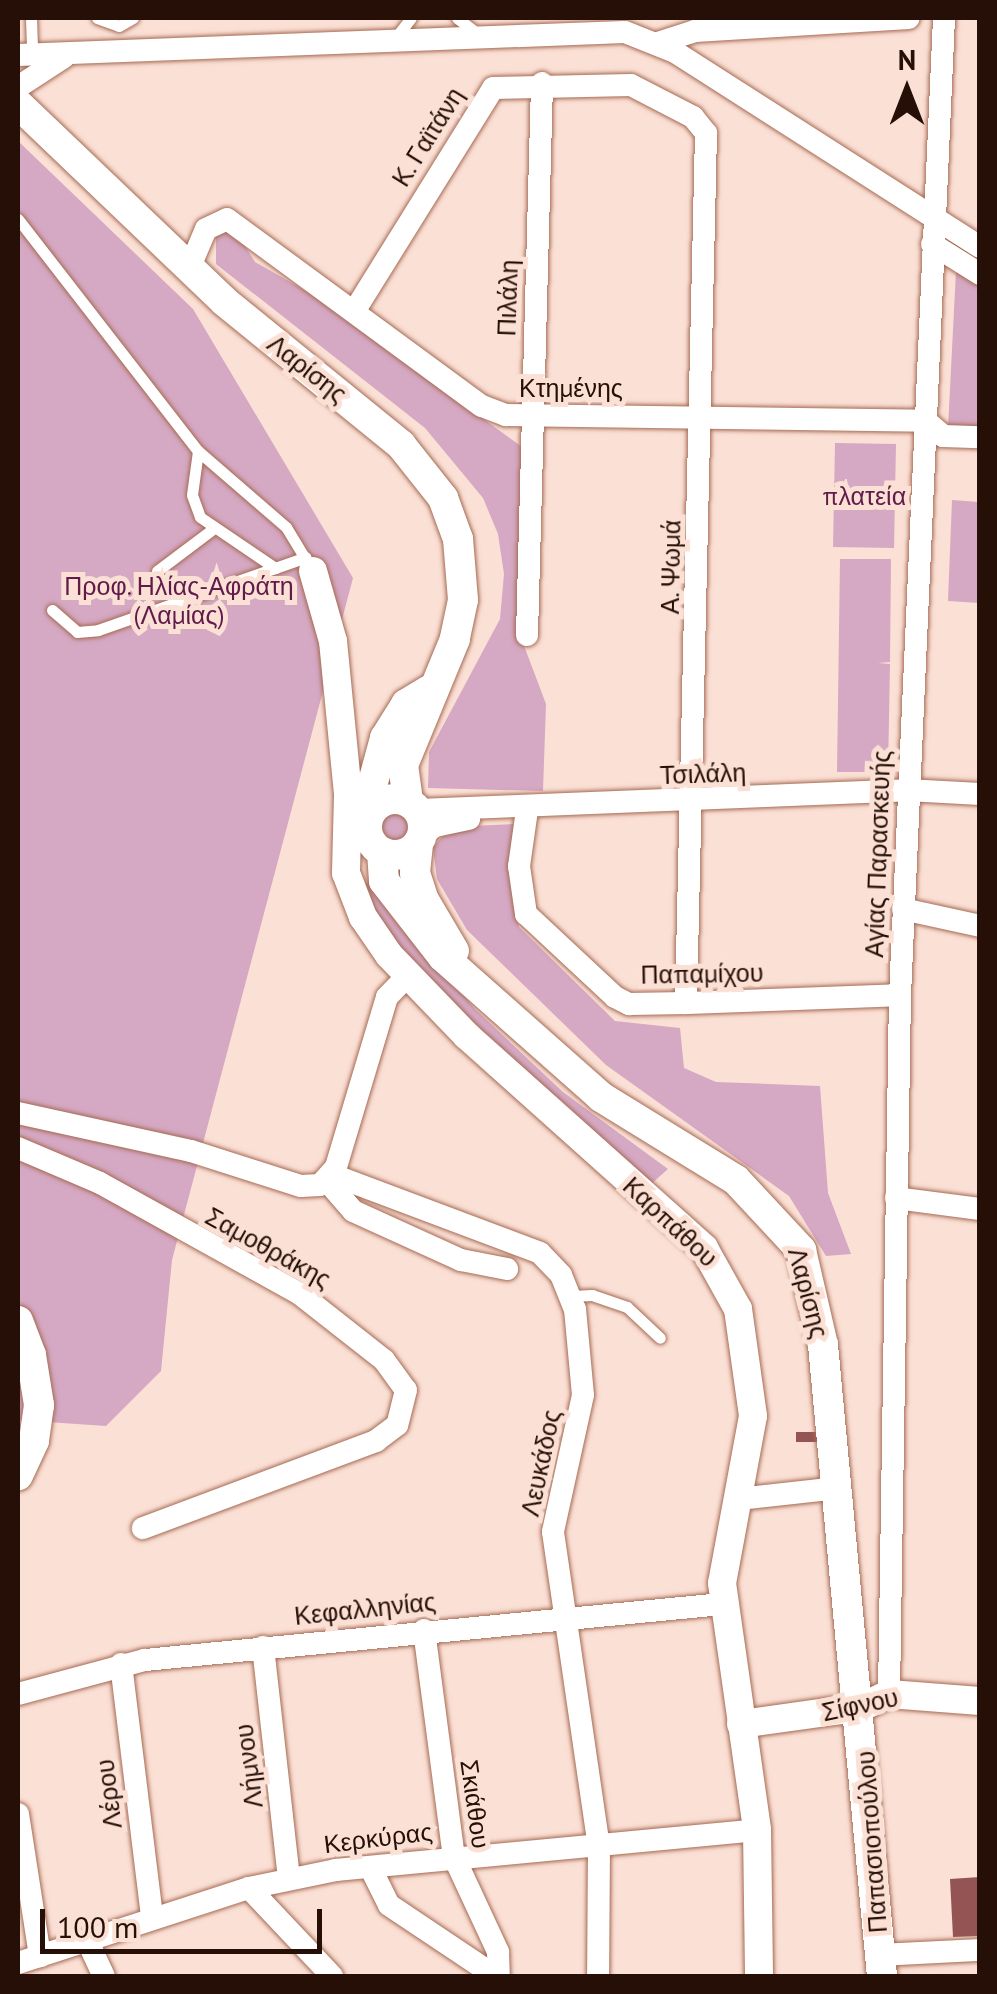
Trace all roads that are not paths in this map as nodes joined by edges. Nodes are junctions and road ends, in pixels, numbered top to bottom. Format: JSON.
{"nodes":[{"id":1,"x":32,"y":18,"type":"edge"},
{"id":2,"x":97,"y":18,"type":"edge"},
{"id":3,"x":133,"y":18,"type":"edge"},
{"id":4,"x":411,"y":18,"type":"edge"},
{"id":5,"x":456,"y":18,"type":"edge"},
{"id":6,"x":909,"y":18,"type":"edge"},
{"id":7,"x":944,"y":18,"type":"edge"},
{"id":8,"x":480,"y":35,"type":"junction"},
{"id":9,"x":396,"y":38,"type":"junction"},
{"id":10,"x":658,"y":43,"type":"junction"},
{"id":11,"x":22,"y":53,"type":"edge"},
{"id":12,"x":68,"y":55,"type":"junction"},
{"id":13,"x":542,"y":83,"type":"junction"},
{"id":14,"x":18,"y":87,"type":"edge"},
{"id":15,"x":18,"y":104,"type":"edge"},
{"id":16,"x":706,"y":132,"type":"joint"},
{"id":17,"x":933,"y":218,"type":"junction"},
{"id":18,"x":18,"y":219,"type":"edge"},
{"id":19,"x":932,"y":244,"type":"junction"},
{"id":20,"x":980,"y":247,"type":"edge"},
{"id":21,"x":189,"y":269,"type":"junction"},
{"id":22,"x":980,"y":274,"type":"edge"},
{"id":23,"x":354,"y":310,"type":"junction"},
{"id":24,"x":532,"y":414,"type":"junction"},
{"id":25,"x":702,"y":416,"type":"junction"},
{"id":26,"x":926,"y":421,"type":"junction"},
{"id":27,"x":980,"y":437,"type":"edge"},
{"id":28,"x":198,"y":451,"type":"junction"},
{"id":29,"x":212,"y":528,"type":"junction"},
{"id":30,"x":309,"y":564,"type":"junction"},
{"id":31,"x":275,"y":568,"type":"junction"},
{"id":32,"x":157,"y":571,"type":"dead end"},
{"id":33,"x":52,"y":610,"type":"dead end"},
{"id":34,"x":527,"y":635,"type":"dead end"},
{"id":35,"x":428,"y":691,"type":"junction"},
{"id":36,"x":908,"y":790,"type":"junction"},
{"id":37,"x":980,"y":794,"type":"edge"},
{"id":38,"x":693,"y":802,"type":"junction"},
{"id":39,"x":527,"y":810,"type":"junction"},
{"id":40,"x":416,"y":823,"type":"junction"},
{"id":41,"x":365,"y":826,"type":"junction"},
{"id":42,"x":903,"y":909,"type":"junction"},
{"id":43,"x":980,"y":926,"type":"edge"},
{"id":44,"x":407,"y":976,"type":"junction"},
{"id":45,"x":467,"y":976,"type":"junction"},
{"id":46,"x":900,"y":995,"type":"junction"},
{"id":47,"x":686,"y":1004,"type":"junction"},
{"id":48,"x":18,"y":1113,"type":"edge"},
{"id":49,"x":18,"y":1148,"type":"edge"},
{"id":50,"x":330,"y":1178,"type":"junction"},
{"id":51,"x":896,"y":1198,"type":"junction"},
{"id":52,"x":980,"y":1210,"type":"edge"},
{"id":53,"x":507,"y":1269,"type":"dead end"},
{"id":54,"x":571,"y":1296,"type":"junction"},
{"id":55,"x":18,"y":1321,"type":"edge"},
{"id":56,"x":660,"y":1338,"type":"dead end"},
{"id":57,"x":18,"y":1476,"type":"edge"},
{"id":58,"x":838,"y":1488,"type":"junction"},
{"id":59,"x":738,"y":1499,"type":"junction"},
{"id":60,"x":143,"y":1528,"type":"dead end"},
{"id":61,"x":722,"y":1604,"type":"junction"},
{"id":62,"x":560,"y":1616,"type":"junction"},
{"id":63,"x":424,"y":1630,"type":"junction"},
{"id":64,"x":263,"y":1647,"type":"junction"},
{"id":65,"x":122,"y":1664,"type":"junction"},
{"id":66,"x":18,"y":1694,"type":"edge"},
{"id":67,"x":875,"y":1700,"type":"junction"},
{"id":68,"x":980,"y":1701,"type":"edge"},
{"id":69,"x":741,"y":1724,"type":"junction"},
{"id":70,"x":18,"y":1814,"type":"edge"},
{"id":71,"x":757,"y":1830,"type":"junction"},
{"id":72,"x":599,"y":1846,"type":"junction"},
{"id":73,"x":454,"y":1857,"type":"junction"},
{"id":74,"x":370,"y":1867,"type":"junction"},
{"id":75,"x":289,"y":1878,"type":"junction"},
{"id":76,"x":249,"y":1888,"type":"junction"},
{"id":77,"x":152,"y":1918,"type":"junction"},
{"id":78,"x":86,"y":1940,"type":"junction"},
{"id":79,"x":980,"y":1950,"type":"edge"},
{"id":80,"x":29,"y":1960,"type":"edge"},
{"id":81,"x":881,"y":1966,"type":"edge"},
{"id":82,"x":104,"y":1976,"type":"edge"},
{"id":83,"x":332,"y":1976,"type":"edge"},
{"id":84,"x":497,"y":1976,"type":"edge"},
{"id":85,"x":598,"y":1976,"type":"edge"},
{"id":86,"x":758,"y":1976,"type":"edge"}],
"edges":[{"from":1,"to":11,"type":"lane"},
{"from":2,"to":3,"type":"lane"},
{"from":4,"to":9,"type":"lane"},
{"from":5,"to":8,"type":"lane"},
{"from":6,"to":10,"type":"street"},
{"from":7,"to":17,"type":"street","name":"Αγίας Παρασκευής"},
{"from":8,"to":9,"type":"street"},
{"from":8,"to":10,"type":"street"},
{"from":9,"to":12,"type":"street"},
{"from":10,"to":17,"type":"street"},
{"from":11,"to":12,"type":"street"},
{"from":12,"to":14,"type":"street"},
{"from":13,"to":16,"type":"street","name":"Κ. Γαϊτάνη"},
{"from":13,"to":23,"type":"street","name":"Κ. Γαϊτάνη"},
{"from":13,"to":24,"type":"street","name":"Πιλάλη"},
{"from":15,"to":21,"type":"main road","name":"Λαρίσης"},
{"from":16,"to":25,"type":"street","name":"Α. Ψωμά"},
{"from":17,"to":19,"type":"street","name":"Αγίας Παρασκευής"},
{"from":17,"to":20,"type":"street"},
{"from":18,"to":28,"type":"lane"},
{"from":19,"to":22,"type":"street"},
{"from":19,"to":26,"type":"street","name":"Αγίας Παρασκευής"},
{"from":21,"to":23,"type":"street","name":"Κτημένης"},
{"from":21,"to":35,"type":"main road","name":"Λαρίσης"},
{"from":23,"to":24,"type":"street","name":"Κτημένης"},
{"from":24,"to":25,"type":"street","name":"Κτημένης"},
{"from":24,"to":34,"type":"street","name":"Πιλάλη"},
{"from":25,"to":26,"type":"street","name":"Κτημένης"},
{"from":25,"to":38,"type":"street","name":"Α. Ψωμά"},
{"from":26,"to":27,"type":"street","name":"Κτημένης"},
{"from":26,"to":36,"type":"street","name":"Αγίας Παρασκευής"},
{"from":28,"to":29,"type":"lane"},
{"from":28,"to":30,"type":"lane"},
{"from":29,"to":31,"type":"lane"},
{"from":29,"to":32,"type":"lane"},
{"from":30,"to":31,"type":"lane"},
{"from":30,"to":41,"type":"street","name":"Καρπάθου"},
{"from":31,"to":33,"type":"lane"},
{"from":35,"to":40,"type":"main road","name":"Λαρίσης"},
{"from":35,"to":41,"type":"main road","name":"Λαρίσης"},
{"from":36,"to":37,"type":"street","name":"Τσιλάλη"},
{"from":36,"to":38,"type":"street","name":"Τσιλάλη"},
{"from":36,"to":42,"type":"street","name":"Αγίας Παρασκευής"},
{"from":38,"to":39,"type":"street","name":"Τσιλάλη"},
{"from":38,"to":47,"type":"street","name":"Α. Ψωμά"},
{"from":39,"to":40,"type":"street","name":"Τσιλάλη"},
{"from":39,"to":47,"type":"street","name":"Παπαμίχου"},
{"from":40,"to":41,"type":"main road"},
{"from":40,"to":41,"type":"main road"},
{"from":40,"to":45,"type":"main road","name":"Λαρίσης"},
{"from":41,"to":44,"type":"street","name":"Καρπάθου"},
{"from":41,"to":45,"type":"main road","name":"Λαρίσης"},
{"from":42,"to":43,"type":"street"},
{"from":42,"to":46,"type":"street","name":"Αγίας Παρασκευής"},
{"from":44,"to":50,"type":"street"},
{"from":44,"to":59,"type":"street","name":"Καρπάθου"},
{"from":45,"to":58,"type":"main road","name":"Λαρίσης"},
{"from":46,"to":47,"type":"street","name":"Παπαμίχου"},
{"from":46,"to":51,"type":"street","name":"Αγίας Παρασκευής"},
{"from":48,"to":50,"type":"street"},
{"from":49,"to":60,"type":"street","name":"Σαμοθράκης"},
{"from":50,"to":53,"type":"street"},
{"from":50,"to":54,"type":"street","name":"Λευκάδος"},
{"from":51,"to":52,"type":"street"},
{"from":51,"to":67,"type":"street","name":"Αγίας Παρασκευής"},
{"from":54,"to":56,"type":"lane"},
{"from":54,"to":62,"type":"street","name":"Λευκάδος"},
{"from":55,"to":57,"type":"main road"},
{"from":58,"to":59,"type":"street"},
{"from":58,"to":67,"type":"main road","name":"Λαρίσης"},
{"from":59,"to":61,"type":"street","name":"Καρπάθου"},
{"from":61,"to":62,"type":"street","name":"Κεφαλληνίας"},
{"from":61,"to":69,"type":"street","name":"Καρπάθου"},
{"from":62,"to":63,"type":"street","name":"Κεφαλληνίας"},
{"from":62,"to":72,"type":"street","name":"Λευκάδος"},
{"from":63,"to":64,"type":"street","name":"Κεφαλληνίας"},
{"from":63,"to":73,"type":"street","name":"Σκιάθου"},
{"from":64,"to":65,"type":"street","name":"Κεφαλληνίας"},
{"from":64,"to":75,"type":"street","name":"Λήμνου"},
{"from":65,"to":66,"type":"street","name":"Κεφαλληνίας"},
{"from":65,"to":77,"type":"street","name":"Λέρου"},
{"from":67,"to":68,"type":"street","name":"Σίφνου"},
{"from":67,"to":69,"type":"street","name":"Σίφνου"},
{"from":67,"to":81,"type":"main road","name":"Παπασιοπούλου"},
{"from":69,"to":71,"type":"street","name":"Καρπάθου"},
{"from":70,"to":80,"type":"street"},
{"from":71,"to":72,"type":"street","name":"Κερκύρας"},
{"from":71,"to":86,"type":"street","name":"Καρπάθου"},
{"from":72,"to":73,"type":"street","name":"Κερκύρας"},
{"from":72,"to":85,"type":"street","name":"Λευκάδος"},
{"from":73,"to":74,"type":"street","name":"Κερκύρας"},
{"from":73,"to":84,"type":"street","name":"Σκιάθου"},
{"from":74,"to":75,"type":"street","name":"Κερκύρας"},
{"from":74,"to":84,"type":"street"},
{"from":75,"to":76,"type":"street","name":"Κερκύρας"},
{"from":76,"to":77,"type":"street","name":"Κερκύρας"},
{"from":76,"to":83,"type":"street"},
{"from":77,"to":78,"type":"street","name":"Κερκύρας"},
{"from":78,"to":80,"type":"street","name":"Κερκύρας"},
{"from":78,"to":82,"type":"street"},
{"from":79,"to":81,"type":"street"}]}
